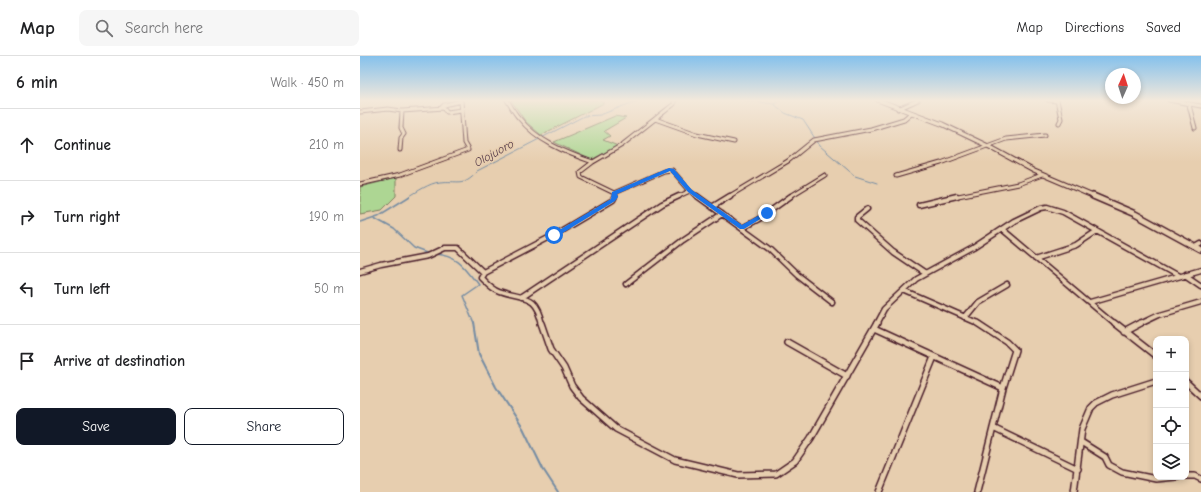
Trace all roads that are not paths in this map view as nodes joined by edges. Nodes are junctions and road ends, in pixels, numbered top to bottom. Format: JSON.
{"nodes":[{"id":1,"x":401,"y":120,"type":"edge"},
{"id":2,"x":462,"y":120,"type":"edge"},
{"id":3,"x":521,"y":120,"type":"edge"},
{"id":4,"x":653,"y":120,"type":"edge"},
{"id":5,"x":659,"y":120,"type":"edge"},
{"id":6,"x":899,"y":120,"type":"edge"},
{"id":7,"x":931,"y":120,"type":"edge"},
{"id":8,"x":1193,"y":120,"type":"edge"},
{"id":9,"x":1195,"y":128,"type":"dead end"},
{"id":10,"x":1046,"y":135,"type":"dead end"},
{"id":11,"x":734,"y":142,"type":"dead end"},
{"id":12,"x":988,"y":146,"type":"junction"},
{"id":13,"x":400,"y":150,"type":"dead end"},
{"id":14,"x":593,"y":162,"type":"junction"},
{"id":15,"x":1042,"y":174,"type":"junction"},
{"id":16,"x":825,"y":176,"type":"dead end"},
{"id":17,"x":896,"y":176,"type":"dead end"},
{"id":18,"x":360,"y":184,"type":"edge"},
{"id":19,"x":690,"y":191,"type":"junction"},
{"id":20,"x":614,"y":193,"type":"junction"},
{"id":21,"x":920,"y":205,"type":"dead end"},
{"id":22,"x":712,"y":207,"type":"junction"},
{"id":23,"x":867,"y":209,"type":"dead end"},
{"id":24,"x":722,"y":214,"type":"junction"},
{"id":25,"x":742,"y":228,"type":"junction"},
{"id":26,"x":1002,"y":229,"type":"junction"},
{"id":27,"x":1097,"y":231,"type":"junction"},
{"id":28,"x":1201,"y":244,"type":"edge"},
{"id":29,"x":1196,"y":248,"type":"junction"},
{"id":30,"x":1201,"y":250,"type":"edge"},
{"id":31,"x":1036,"y":258,"type":"junction"},
{"id":32,"x":1201,"y":270,"type":"edge"},
{"id":33,"x":360,"y":271,"type":"edge"},
{"id":34,"x":482,"y":272,"type":"junction"},
{"id":35,"x":924,"y":273,"type":"junction"},
{"id":36,"x":1185,"y":274,"type":"junction"},
{"id":37,"x":1178,"y":276,"type":"junction"},
{"id":38,"x":626,"y":284,"type":"dead end"},
{"id":39,"x":1007,"y":285,"type":"dead end"},
{"id":40,"x":1201,"y":285,"type":"edge"},
{"id":41,"x":904,"y":291,"type":"junction"},
{"id":42,"x":521,"y":298,"type":"junction"},
{"id":43,"x":832,"y":302,"type":"dead end"},
{"id":44,"x":1090,"y":302,"type":"junction"},
{"id":45,"x":1201,"y":302,"type":"edge"},
{"id":46,"x":965,"y":318,"type":"junction"},
{"id":47,"x":874,"y":329,"type":"junction"},
{"id":48,"x":1124,"y":332,"type":"junction"},
{"id":49,"x":787,"y":342,"type":"dead end"},
{"id":50,"x":1153,"y":354,"type":"edge"},
{"id":51,"x":934,"y":357,"type":"junction"},
{"id":52,"x":847,"y":376,"type":"junction"},
{"id":53,"x":1153,"y":382,"type":"edge"},
{"id":54,"x":1189,"y":385,"type":"edge"},
{"id":55,"x":1003,"y":388,"type":"junction"},
{"id":56,"x":1201,"y":396,"type":"edge"},
{"id":57,"x":993,"y":428,"type":"junction"},
{"id":58,"x":1081,"y":442,"type":"junction"},
{"id":59,"x":1078,"y":469,"type":"junction"},
{"id":60,"x":1189,"y":476,"type":"edge"},
{"id":61,"x":1153,"y":478,"type":"edge"},
{"id":62,"x":1201,"y":479,"type":"edge"},
{"id":63,"x":879,"y":492,"type":"edge"},
{"id":64,"x":977,"y":492,"type":"edge"},
{"id":65,"x":1074,"y":492,"type":"edge"}],
"edges":[{"from":1,"to":13,"type":"street"},
{"from":2,"to":18,"type":"street"},
{"from":3,"to":14,"type":"street"},
{"from":4,"to":14,"type":"street"},
{"from":5,"to":11,"type":"street"},
{"from":6,"to":22,"type":"street"},
{"from":7,"to":12,"type":"street"},
{"from":8,"to":9,"type":"street"},
{"from":10,"to":12,"type":"street"},
{"from":12,"to":15,"type":"street"},
{"from":12,"to":17,"type":"street"},
{"from":14,"to":20,"type":"street"},
{"from":15,"to":21,"type":"street"},
{"from":15,"to":29,"type":"street"},
{"from":16,"to":25,"type":"street"},
{"from":19,"to":20,"type":"street"},
{"from":19,"to":22,"type":"street"},
{"from":19,"to":42,"type":"street"},
{"from":20,"to":34,"type":"street"},
{"from":22,"to":24,"type":"street"},
{"from":23,"to":35,"type":"street"},
{"from":24,"to":25,"type":"street"},
{"from":24,"to":38,"type":"street"},
{"from":25,"to":43,"type":"street"},
{"from":26,"to":27,"type":"street"},
{"from":26,"to":31,"type":"street"},
{"from":26,"to":35,"type":"street"},
{"from":27,"to":31,"type":"street"},
{"from":27,"to":37,"type":"street"},
{"from":28,"to":29,"type":"street"},
{"from":29,"to":30,"type":"street"},
{"from":31,"to":44,"type":"street"},
{"from":32,"to":36,"type":"street"},
{"from":33,"to":34,"type":"street"},
{"from":34,"to":42,"type":"street"},
{"from":35,"to":41,"type":"street"},
{"from":36,"to":37,"type":"street"},
{"from":36,"to":40,"type":"street"},
{"from":37,"to":44,"type":"street"},
{"from":39,"to":46,"type":"street"},
{"from":41,"to":46,"type":"street"},
{"from":41,"to":47,"type":"street"},
{"from":42,"to":52,"type":"street"},
{"from":44,"to":48,"type":"street"},
{"from":45,"to":48,"type":"street"},
{"from":46,"to":55,"type":"street"},
{"from":47,"to":51,"type":"street"},
{"from":47,"to":52,"type":"street"},
{"from":48,"to":50,"type":"street"},
{"from":49,"to":52,"type":"street"},
{"from":51,"to":55,"type":"street"},
{"from":51,"to":63,"type":"street"},
{"from":53,"to":58,"type":"street"},
{"from":54,"to":56,"type":"street"},
{"from":55,"to":57,"type":"street"},
{"from":57,"to":59,"type":"street"},
{"from":57,"to":64,"type":"street"},
{"from":58,"to":59,"type":"street"},
{"from":58,"to":61,"type":"street"},
{"from":59,"to":65,"type":"street"},
{"from":60,"to":62,"type":"street"}]}
